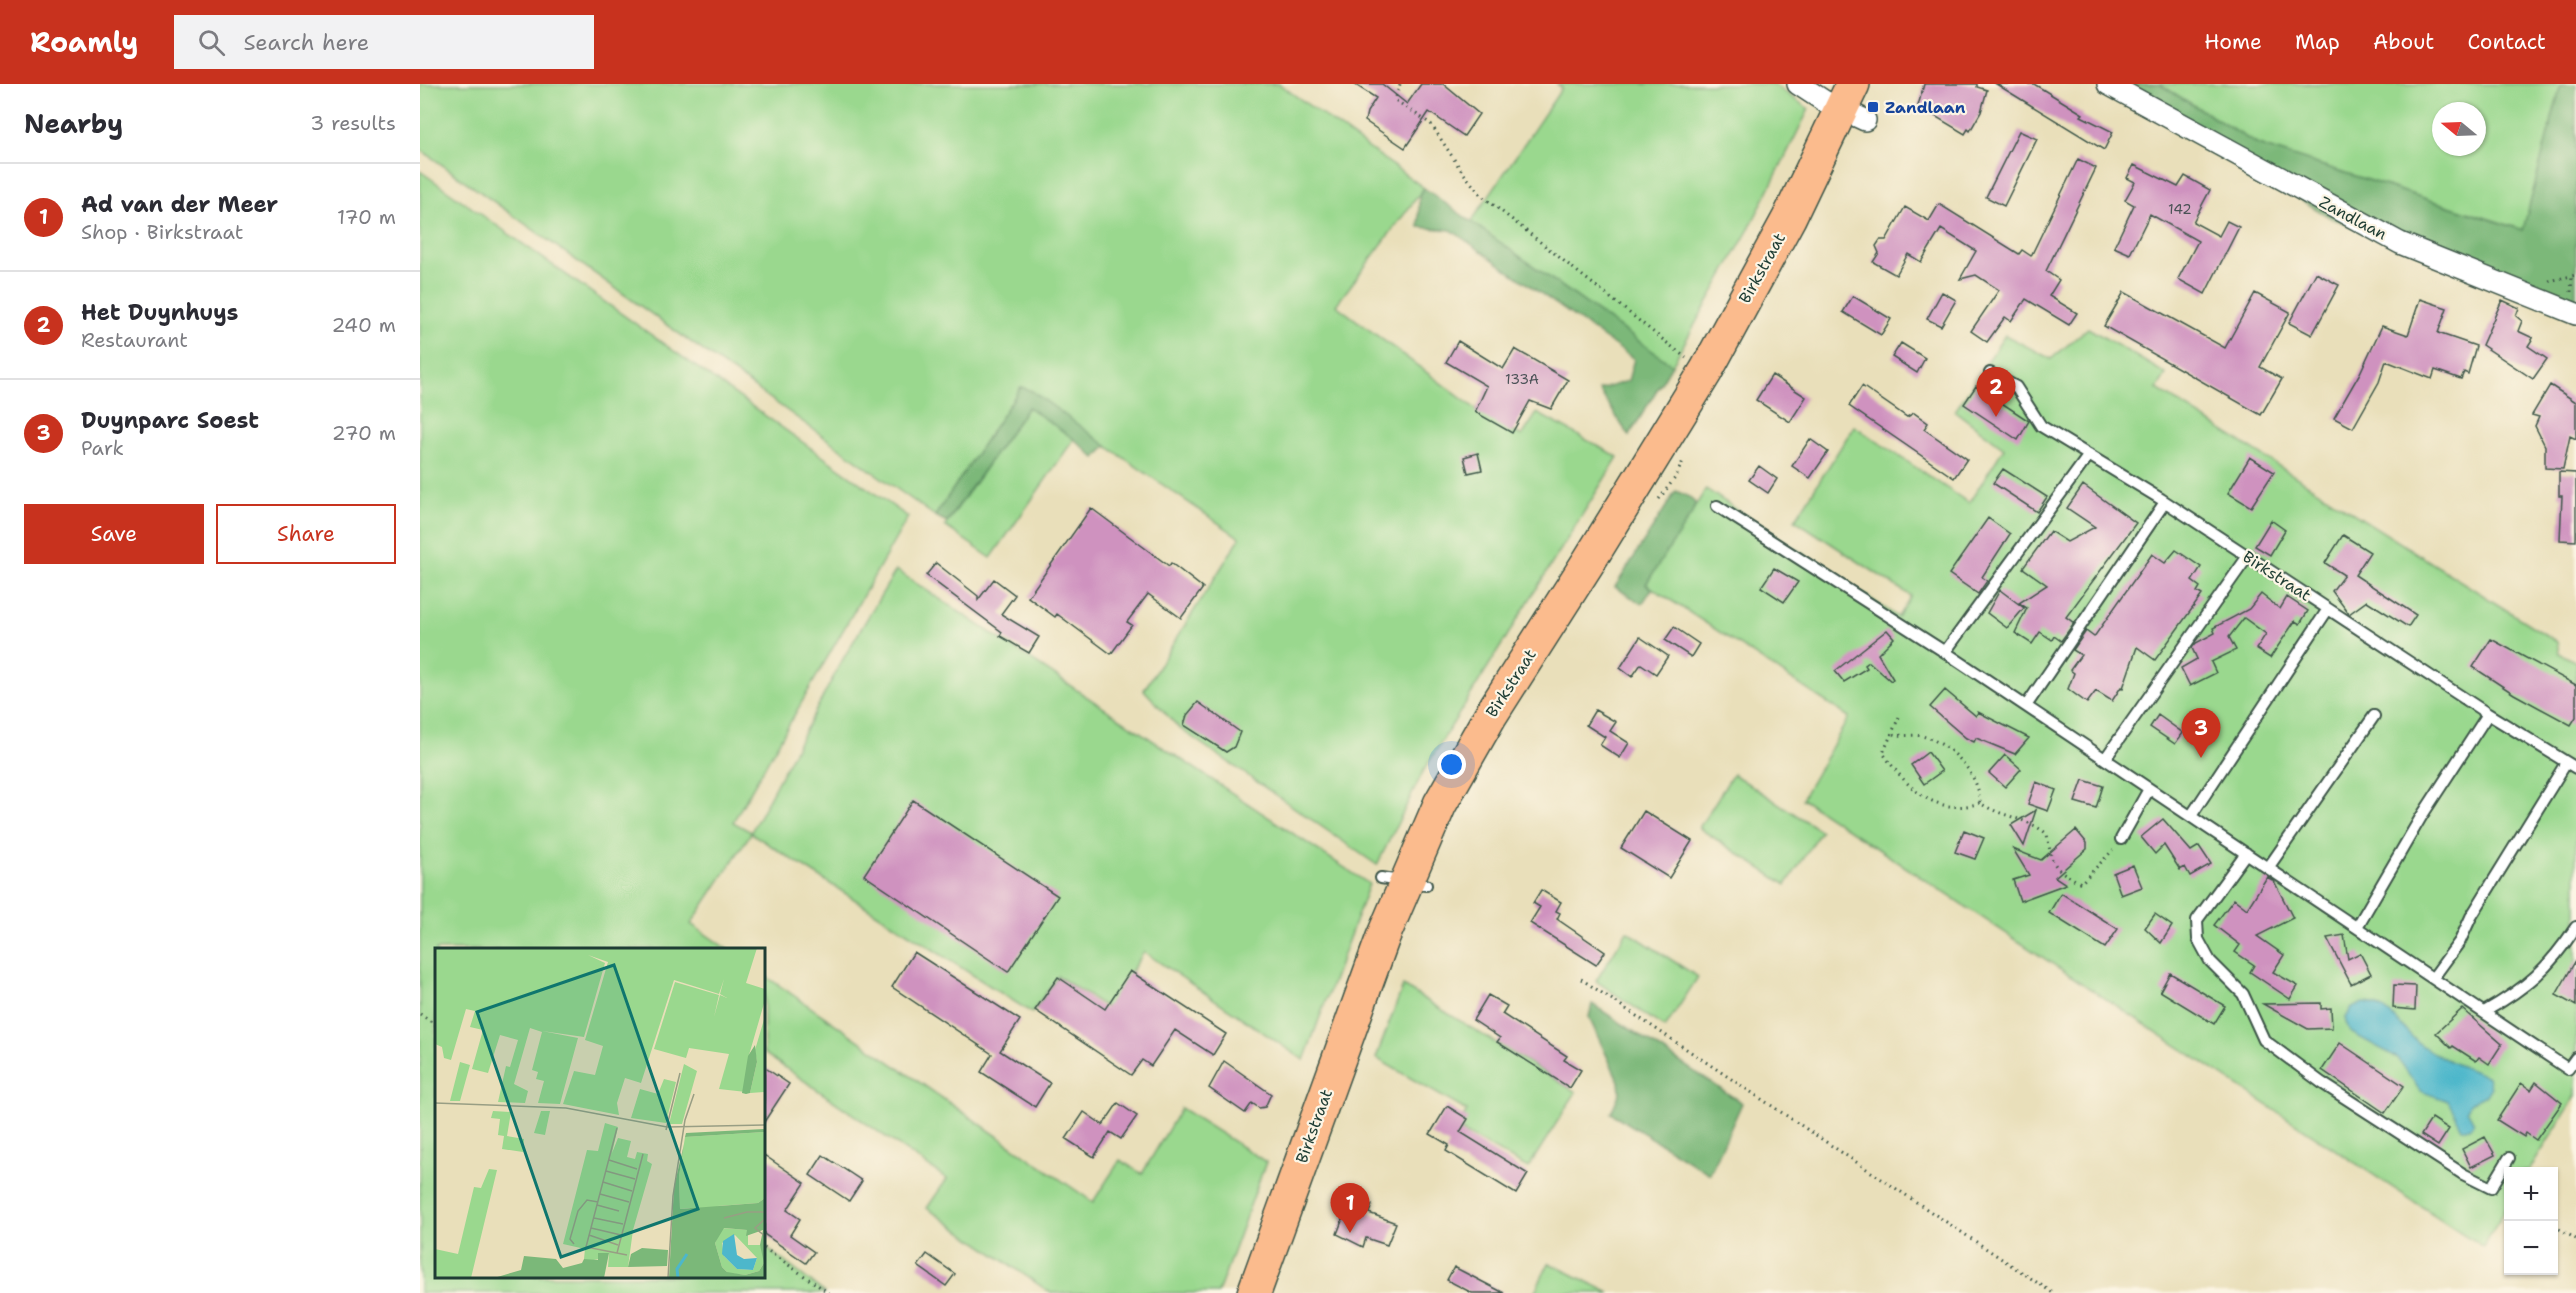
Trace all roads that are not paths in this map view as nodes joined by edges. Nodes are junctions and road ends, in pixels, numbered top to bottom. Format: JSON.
{"nodes":[{"id":1,"x":1798,"y":84,"type":"edge"},
{"id":2,"x":2108,"y":84,"type":"edge"},
{"id":3,"x":1854,"y":105,"type":"edge"},
{"id":4,"x":2576,"y":314,"type":"edge"},
{"id":5,"x":1990,"y":373,"type":"dead end"},
{"id":6,"x":2089,"y":455,"type":"junction"},
{"id":7,"x":2165,"y":502,"type":"junction"},
{"id":8,"x":1717,"y":506,"type":"dead end"},
{"id":9,"x":2248,"y":556,"type":"junction"},
{"id":10,"x":2328,"y":609,"type":"junction"},
{"id":11,"x":1946,"y":652,"type":"junction"},
{"id":12,"x":2026,"y":706,"type":"junction"},
{"id":13,"x":2488,"y":714,"type":"junction"},
{"id":14,"x":2374,"y":716,"type":"dead end"},
{"id":15,"x":2105,"y":759,"type":"junction"},
{"id":16,"x":2571,"y":765,"type":"edge"},
{"id":17,"x":2149,"y":789,"type":"junction"},
{"id":18,"x":2191,"y":816,"type":"junction"},
{"id":19,"x":2121,"y":839,"type":"road end"},
{"id":20,"x":2246,"y":853,"type":"junction"},
{"id":21,"x":2268,"y":868,"type":"junction"},
{"id":22,"x":2357,"y":927,"type":"junction"},
{"id":23,"x":2576,"y":927,"type":"edge"},
{"id":24,"x":2433,"y":978,"type":"junction"},
{"id":25,"x":2484,"y":1012,"type":"junction"},
{"id":26,"x":2576,"y":1058,"type":"edge"},
{"id":27,"x":2509,"y":1158,"type":"dead end"},
{"id":28,"x":1254,"y":1293,"type":"edge"}],
"edges":[{"from":1,"to":3,"type":"street","name":"Birkstraat"},
{"from":2,"to":4,"type":"street","name":"Zandlaan"},
{"from":3,"to":28,"type":"main road","name":"Birkstraat"},
{"from":5,"to":6,"type":"lane","name":"Birkstraat"},
{"from":6,"to":7,"type":"lane","name":"Birkstraat"},
{"from":6,"to":11,"type":"lane"},
{"from":7,"to":9,"type":"lane","name":"Birkstraat"},
{"from":7,"to":12,"type":"lane"},
{"from":8,"to":11,"type":"lane"},
{"from":9,"to":10,"type":"lane","name":"Birkstraat"},
{"from":9,"to":15,"type":"lane"},
{"from":10,"to":13,"type":"lane","name":"Birkstraat"},
{"from":10,"to":18,"type":"lane"},
{"from":11,"to":12,"type":"lane"},
{"from":12,"to":15,"type":"lane"},
{"from":13,"to":16,"type":"lane","name":"Birkstraat"},
{"from":13,"to":22,"type":"lane"},
{"from":14,"to":21,"type":"lane"},
{"from":15,"to":17,"type":"lane"},
{"from":16,"to":24,"type":"lane"},
{"from":17,"to":18,"type":"lane"},
{"from":17,"to":19,"type":"lane"},
{"from":18,"to":20,"type":"lane"},
{"from":20,"to":21,"type":"lane"},
{"from":20,"to":27,"type":"lane"},
{"from":21,"to":22,"type":"lane"},
{"from":22,"to":24,"type":"lane"},
{"from":23,"to":25,"type":"lane"},
{"from":24,"to":25,"type":"lane"},
{"from":25,"to":26,"type":"lane"}]}
